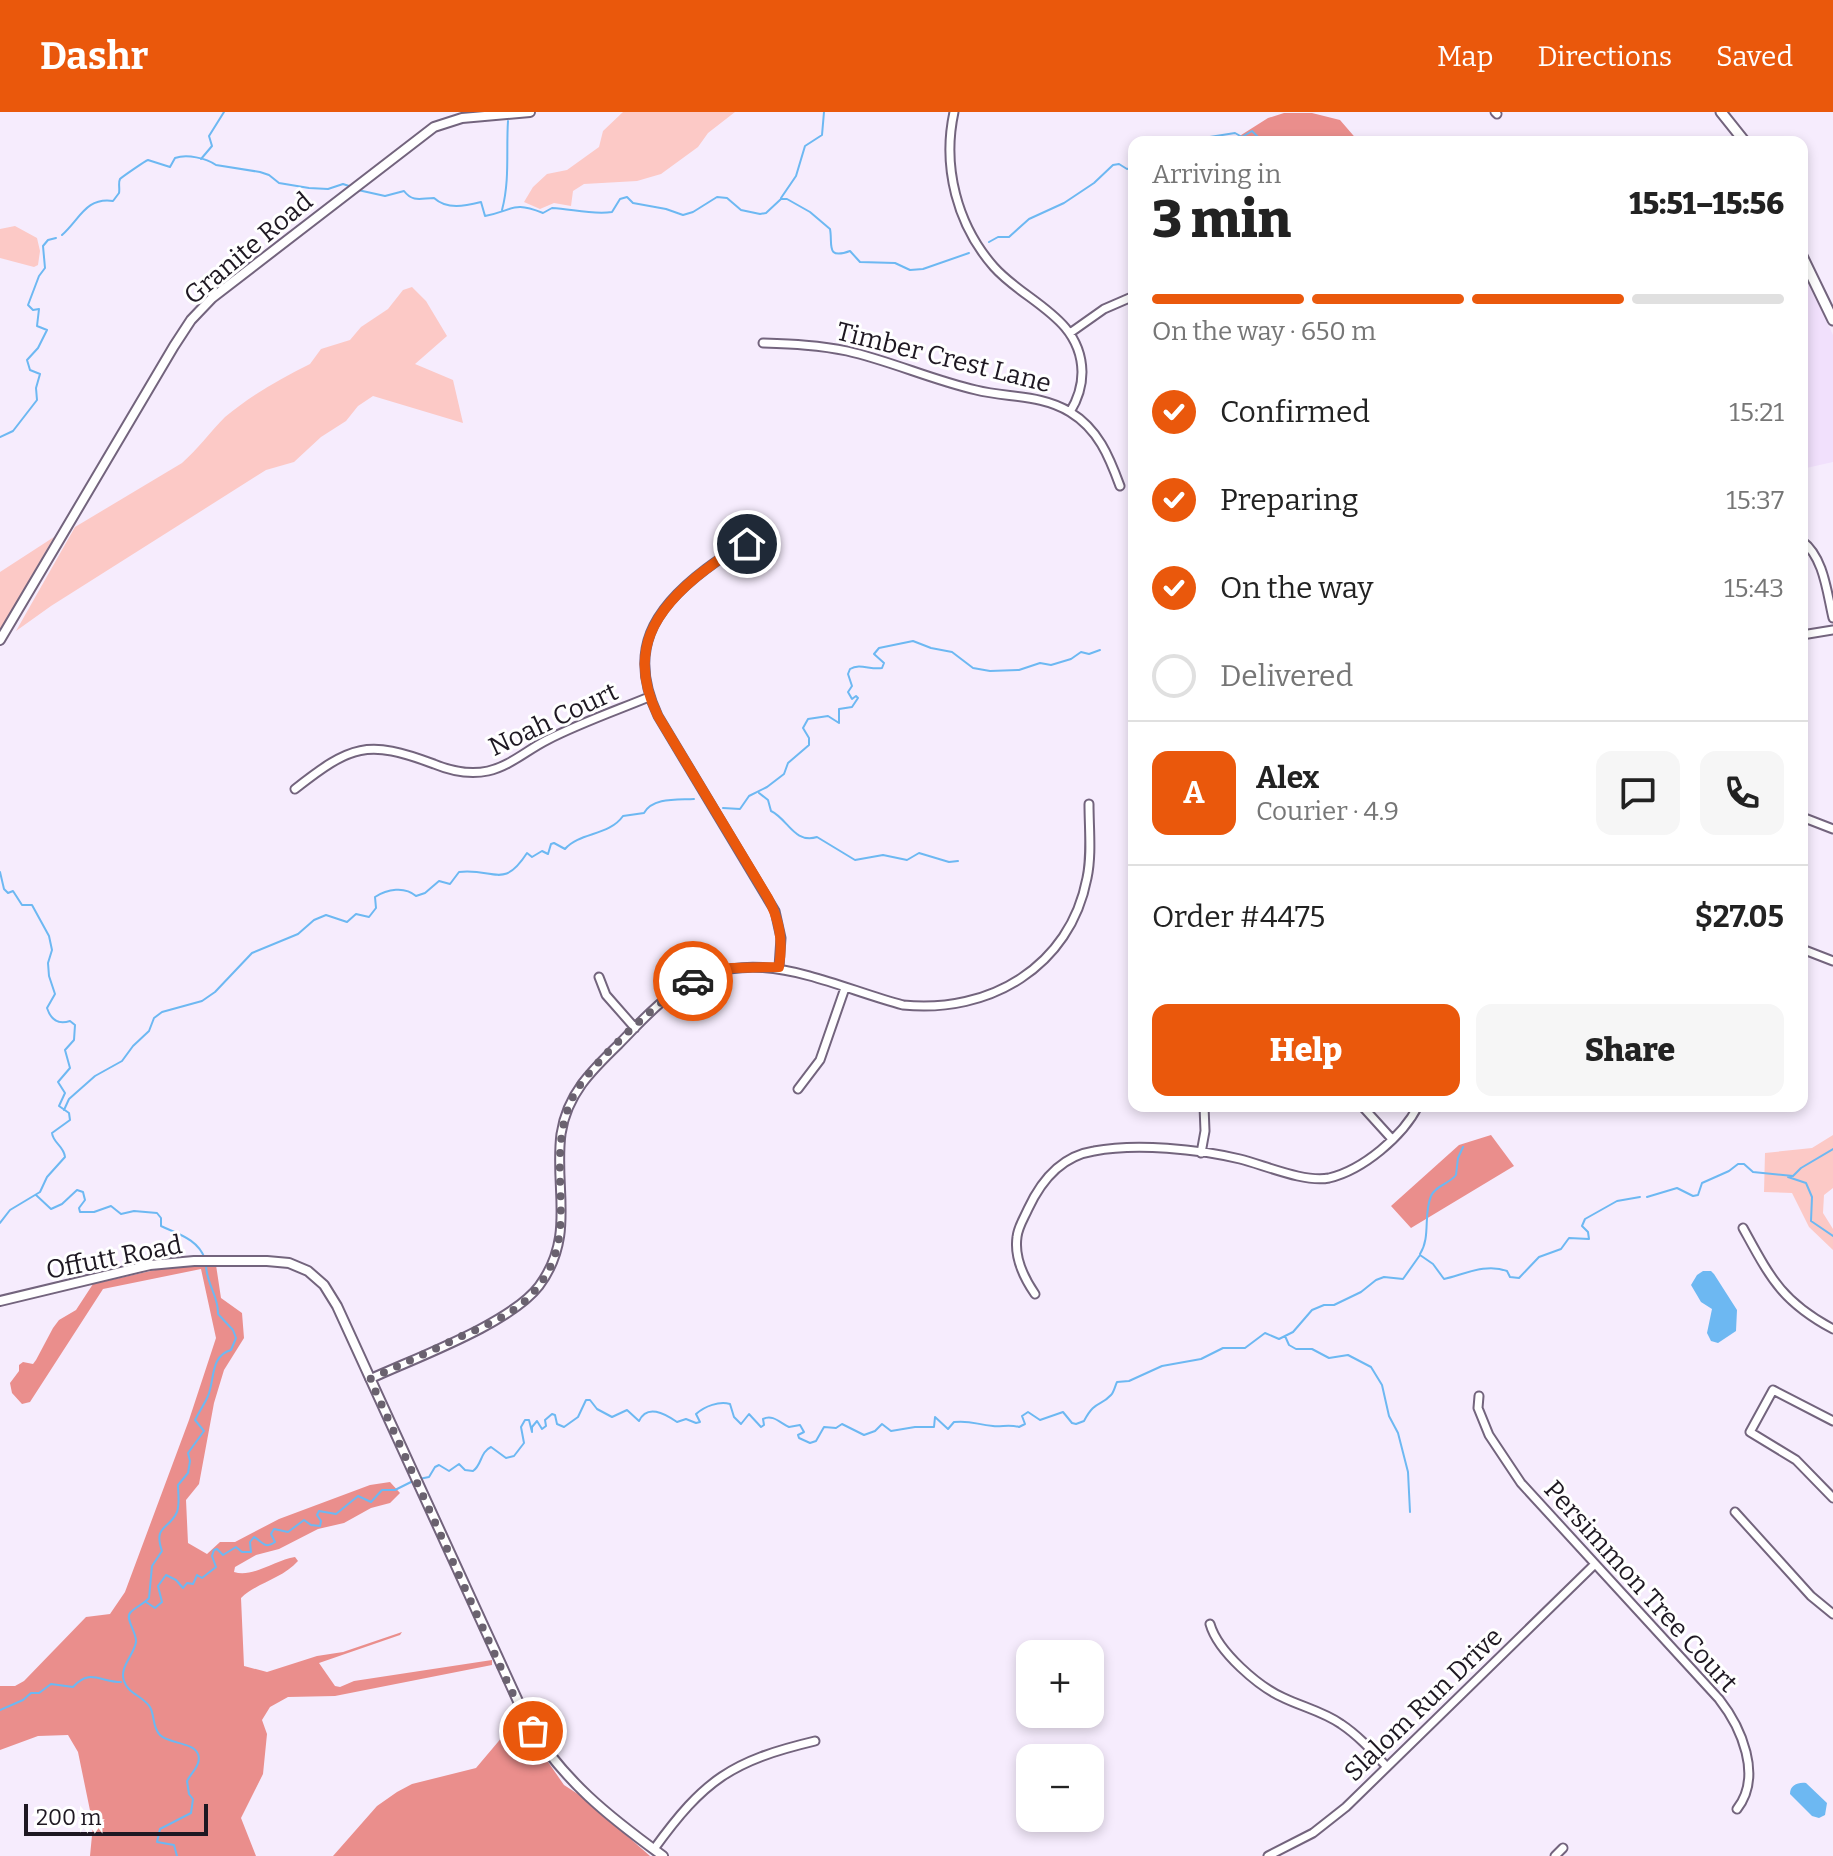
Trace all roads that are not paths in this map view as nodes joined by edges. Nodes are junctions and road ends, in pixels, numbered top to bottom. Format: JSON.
{"nodes":[{"id":1,"x":530,"y":112,"type":"edge"},
{"id":2,"x":954,"y":112,"type":"edge"},
{"id":3,"x":1721,"y":112,"type":"edge"},
{"id":4,"x":1740,"y":136,"type":"edge"},
{"id":5,"x":1808,"y":267,"type":"edge"},
{"id":6,"x":1128,"y":299,"type":"edge"},
{"id":7,"x":1830,"y":306,"type":"edge"},
{"id":8,"x":1833,"y":320,"type":"edge"},
{"id":9,"x":1070,"y":333,"type":"junction"},
{"id":10,"x":763,"y":343,"type":"dead end"},
{"id":11,"x":1070,"y":412,"type":"junction"},
{"id":12,"x":1120,"y":486,"type":"dead end"},
{"id":13,"x":767,"y":544,"type":"dead end"},
{"id":14,"x":1808,"y":548,"type":"edge"},
{"id":15,"x":1833,"y":618,"type":"edge"},
{"id":16,"x":1833,"y":630,"type":"edge"},
{"id":17,"x":1808,"y":634,"type":"edge"},
{"id":18,"x":0,"y":640,"type":"edge"},
{"id":19,"x":649,"y":697,"type":"junction"},
{"id":20,"x":295,"y":789,"type":"dead end"},
{"id":21,"x":1089,"y":804,"type":"dead end"},
{"id":22,"x":1808,"y":819,"type":"edge"},
{"id":23,"x":1833,"y":829,"type":"edge"},
{"id":24,"x":1808,"y":951,"type":"edge"},
{"id":25,"x":1833,"y":961,"type":"edge"},
{"id":26,"x":779,"y":967,"type":"junction"},
{"id":27,"x":599,"y":977,"type":"dead end"},
{"id":28,"x":845,"y":988,"type":"junction"},
{"id":29,"x":635,"y":1028,"type":"junction"},
{"id":30,"x":798,"y":1089,"type":"dead end"},
{"id":31,"x":1204,"y":1112,"type":"edge"},
{"id":32,"x":1367,"y":1112,"type":"edge"},
{"id":33,"x":1414,"y":1112,"type":"edge"},
{"id":34,"x":1391,"y":1138,"type":"junction"},
{"id":35,"x":1201,"y":1153,"type":"junction"},
{"id":36,"x":1743,"y":1228,"type":"dead end"},
{"id":37,"x":1035,"y":1294,"type":"dead end"},
{"id":38,"x":0,"y":1301,"type":"edge"},
{"id":39,"x":1833,"y":1329,"type":"edge"},
{"id":40,"x":370,"y":1379,"type":"junction"},
{"id":41,"x":1479,"y":1396,"type":"dead end"},
{"id":42,"x":1833,"y":1421,"type":"edge"},
{"id":43,"x":1833,"y":1498,"type":"edge"},
{"id":44,"x":1735,"y":1512,"type":"dead end"},
{"id":45,"x":1595,"y":1564,"type":"junction"},
{"id":46,"x":1833,"y":1614,"type":"edge"},
{"id":47,"x":1210,"y":1624,"type":"dead end"},
{"id":48,"x":815,"y":1741,"type":"dead end"},
{"id":49,"x":1387,"y":1767,"type":"junction"},
{"id":50,"x":1737,"y":1809,"type":"dead end"},
{"id":51,"x":1563,"y":1848,"type":"dead end"},
{"id":52,"x":654,"y":1849,"type":"junction"},
{"id":53,"x":663,"y":1856,"type":"edge"},
{"id":54,"x":1268,"y":1856,"type":"edge"},
{"id":55,"x":1555,"y":1856,"type":"edge"}],
"edges":[{"from":1,"to":18,"type":"street","name":"Granite Road"},
{"from":2,"to":9,"type":"street"},
{"from":3,"to":4,"type":"main road"},
{"from":5,"to":7,"type":"main road"},
{"from":6,"to":9,"type":"street"},
{"from":7,"to":8,"type":"main road"},
{"from":9,"to":11,"type":"street"},
{"from":10,"to":11,"type":"street","name":"Timber Crest Lane"},
{"from":11,"to":12,"type":"street","name":"Timber Crest Lane"},
{"from":13,"to":19,"type":"street"},
{"from":14,"to":15,"type":"street"},
{"from":16,"to":17,"type":"street"},
{"from":19,"to":20,"type":"street","name":"Noah Court"},
{"from":19,"to":26,"type":"street"},
{"from":21,"to":28,"type":"street"},
{"from":22,"to":23,"type":"street"},
{"from":24,"to":25,"type":"street"},
{"from":26,"to":28,"type":"street"},
{"from":26,"to":29,"type":"street"},
{"from":27,"to":29,"type":"street"},
{"from":28,"to":30,"type":"street"},
{"from":29,"to":40,"type":"street"},
{"from":31,"to":35,"type":"street"},
{"from":32,"to":34,"type":"street"},
{"from":33,"to":34,"type":"street"},
{"from":34,"to":35,"type":"street"},
{"from":35,"to":37,"type":"street"},
{"from":36,"to":39,"type":"street"},
{"from":38,"to":40,"type":"street","name":"Offutt Road"},
{"from":40,"to":52,"type":"street","name":"Offutt Road"},
{"from":41,"to":45,"type":"street","name":"Persimmon Tree Court"},
{"from":42,"to":43,"type":"street"},
{"from":44,"to":46,"type":"street"},
{"from":45,"to":49,"type":"street","name":"Slalom Run Drive"},
{"from":45,"to":50,"type":"street","name":"Persimmon Tree Court"},
{"from":47,"to":49,"type":"street"},
{"from":48,"to":52,"type":"street"},
{"from":49,"to":54,"type":"street","name":"Slalom Run Drive"},
{"from":51,"to":55,"type":"street"},
{"from":52,"to":53,"type":"street","name":"Offutt Road"}]}
